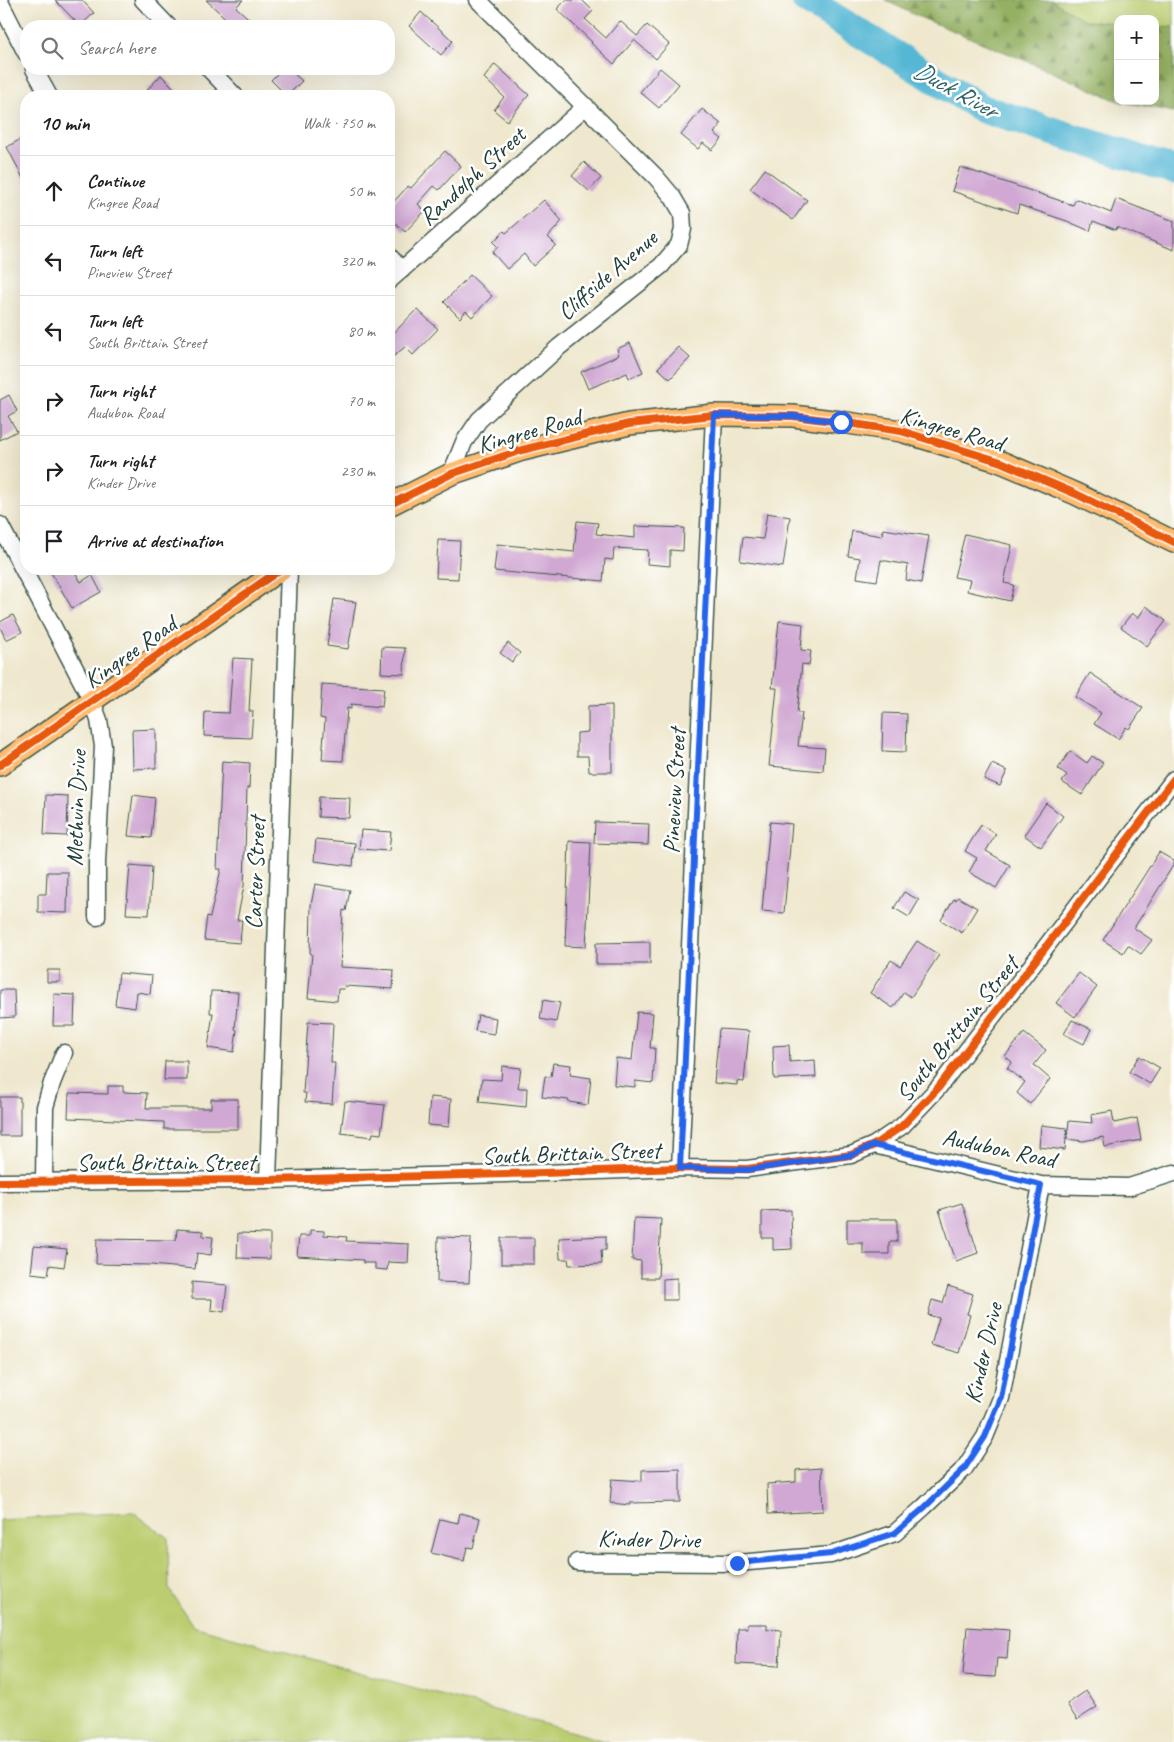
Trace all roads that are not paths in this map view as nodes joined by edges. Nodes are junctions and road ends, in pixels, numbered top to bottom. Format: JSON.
{"nodes":[{"id":1,"x":143,"y":0,"type":"edge"},
{"id":2,"x":478,"y":0,"type":"edge"},
{"id":3,"x":0,"y":2,"type":"edge"},
{"id":4,"x":162,"y":20,"type":"edge"},
{"id":5,"x":20,"y":41,"type":"edge"},
{"id":6,"x":37,"y":75,"type":"edge"},
{"id":7,"x":215,"y":75,"type":"edge"},
{"id":8,"x":46,"y":90,"type":"edge"},
{"id":9,"x":229,"y":90,"type":"edge"},
{"id":10,"x":586,"y":106,"type":"junction"},
{"id":11,"x":395,"y":262,"type":"edge"},
{"id":12,"x":402,"y":270,"type":"junction"},
{"id":13,"x":395,"y":276,"type":"edge"},
{"id":14,"x":714,"y":415,"type":"junction"},
{"id":15,"x":451,"y":474,"type":"junction"},
{"id":16,"x":395,"y":502,"type":"edge"},
{"id":17,"x":0,"y":524,"type":"edge"},
{"id":18,"x":1174,"y":542,"type":"edge"},
{"id":19,"x":20,"y":563,"type":"edge"},
{"id":20,"x":26,"y":575,"type":"edge"},
{"id":21,"x":272,"y":575,"type":"edge"},
{"id":22,"x":289,"y":575,"type":"edge"},
{"id":23,"x":92,"y":702,"type":"junction"},
{"id":24,"x":0,"y":765,"type":"edge"},
{"id":25,"x":1174,"y":779,"type":"edge"},
{"id":26,"x":97,"y":917,"type":"dead end"},
{"id":27,"x":64,"y":1053,"type":"dead end"},
{"id":28,"x":874,"y":1145,"type":"junction"},
{"id":29,"x":680,"y":1168,"type":"junction"},
{"id":30,"x":1174,"y":1174,"type":"edge"},
{"id":31,"x":268,"y":1180,"type":"junction"},
{"id":32,"x":44,"y":1181,"type":"junction"},
{"id":33,"x":0,"y":1182,"type":"edge"},
{"id":34,"x":1041,"y":1185,"type":"junction"},
{"id":35,"x":577,"y":1562,"type":"dead end"}],
"edges":[{"from":1,"to":4,"type":"street"},
{"from":2,"to":10,"type":"street","name":"Cliffside Avenue"},
{"from":3,"to":5,"type":"street"},
{"from":6,"to":8,"type":"street"},
{"from":7,"to":9,"type":"street"},
{"from":10,"to":12,"type":"street","name":"Randolph Street"},
{"from":10,"to":15,"type":"street","name":"Cliffside Avenue"},
{"from":11,"to":12,"type":"street"},
{"from":12,"to":13,"type":"street","name":"Randolph Street"},
{"from":14,"to":15,"type":"main road","name":"Kingree Road"},
{"from":14,"to":18,"type":"main road","name":"Kingree Road"},
{"from":14,"to":29,"type":"street","name":"Pineview Street"},
{"from":15,"to":16,"type":"main road","name":"Kingree Road"},
{"from":17,"to":19,"type":"street","name":"Methvin Drive"},
{"from":20,"to":23,"type":"street","name":"Methvin Drive"},
{"from":21,"to":23,"type":"main road","name":"Kingree Road"},
{"from":22,"to":31,"type":"street","name":"Carter Street"},
{"from":23,"to":24,"type":"main road","name":"Kingree Road"},
{"from":23,"to":26,"type":"street","name":"Methvin Drive"},
{"from":25,"to":28,"type":"street","name":"South Brittain Street"},
{"from":27,"to":32,"type":"street"},
{"from":28,"to":29,"type":"street","name":"South Brittain Street"},
{"from":28,"to":34,"type":"street","name":"Audubon Road"},
{"from":29,"to":31,"type":"street","name":"South Brittain Street"},
{"from":30,"to":34,"type":"street","name":"Audubon Road"},
{"from":31,"to":32,"type":"street","name":"South Brittain Street"},
{"from":32,"to":33,"type":"street","name":"South Brittain Street"},
{"from":34,"to":35,"type":"street","name":"Kinder Drive"}]}
